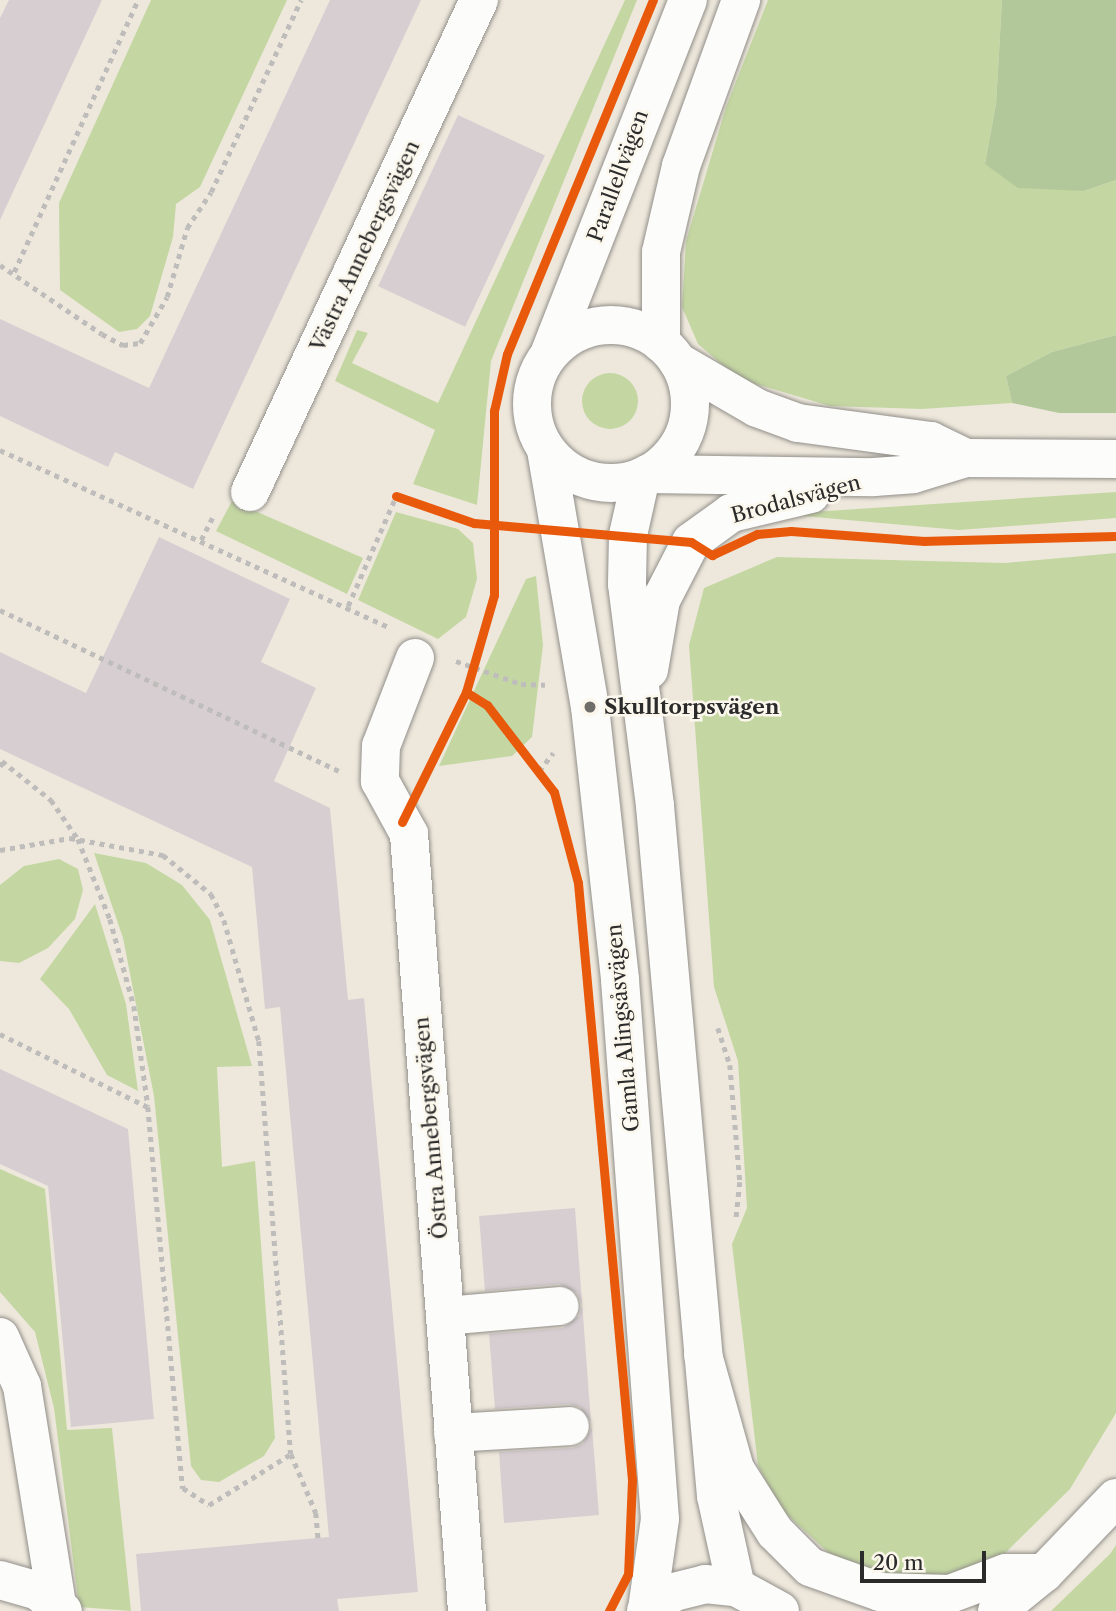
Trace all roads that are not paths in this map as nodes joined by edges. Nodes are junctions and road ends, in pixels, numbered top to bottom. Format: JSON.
{"nodes":[{"id":1,"x":479,"y":0,"type":"edge"},
{"id":2,"x":688,"y":0,"type":"edge"},
{"id":3,"x":741,"y":0,"type":"edge"},
{"id":4,"x":550,"y":352,"type":"junction"},
{"id":5,"x":670,"y":353,"type":"junction"},
{"id":6,"x":546,"y":450,"type":"junction"},
{"id":7,"x":966,"y":458,"type":"junction"},
{"id":8,"x":1116,"y":458,"type":"edge"},
{"id":9,"x":644,"y":476,"type":"junction"},
{"id":10,"x":874,"y":477,"type":"junction"},
{"id":11,"x":234,"y":500,"type":"road end"},
{"id":12,"x":420,"y":649,"type":"road end"},
{"id":13,"x":647,"y":751,"type":"junction"},
{"id":14,"x":560,"y":1306,"type":"dead end"},
{"id":15,"x":445,"y":1315,"type":"junction"},
{"id":16,"x":0,"y":1338,"type":"edge"},
{"id":17,"x":703,"y":1355,"type":"junction"},
{"id":18,"x":570,"y":1426,"type":"dead end"},
{"id":19,"x":453,"y":1433,"type":"junction"},
{"id":20,"x":1116,"y":1498,"type":"edge"},
{"id":21,"x":1044,"y":1573,"type":"junction"},
{"id":22,"x":0,"y":1580,"type":"edge"},
{"id":23,"x":736,"y":1587,"type":"junction"},
{"id":24,"x":60,"y":1608,"type":"edge"},
{"id":25,"x":647,"y":1610,"type":"edge"},
{"id":26,"x":467,"y":1611,"type":"edge"},
{"id":27,"x":780,"y":1611,"type":"edge"},
{"id":28,"x":998,"y":1611,"type":"edge"}],
"edges":[{"from":1,"to":11,"type":"main road","name":"Västra Annebergsvägen"},
{"from":2,"to":4,"type":"main road","name":"Parallellvägen"},
{"from":3,"to":5,"type":"main road"},
{"from":4,"to":5,"type":"main road"},
{"from":4,"to":6,"type":"main road"},
{"from":5,"to":7,"type":"main road","name":"Brodalsvägen"},
{"from":5,"to":9,"type":"main road"},
{"from":6,"to":9,"type":"main road"},
{"from":6,"to":25,"type":"main road","name":"Gamla Alingsåsvägen"},
{"from":7,"to":8,"type":"main road","name":"Brodalsvägen"},
{"from":7,"to":10,"type":"main road","name":"Brodalsvägen"},
{"from":9,"to":10,"type":"main road","name":"Brodalsvägen"},
{"from":9,"to":13,"type":"main road"},
{"from":10,"to":13,"type":"main road","name":"Brodalsvägen"},
{"from":12,"to":15,"type":"main road","name":"Östra Annebergsvägen"},
{"from":13,"to":17,"type":"main road"},
{"from":14,"to":15,"type":"main road"},
{"from":15,"to":19,"type":"main road","name":"Östra Annebergsvägen"},
{"from":16,"to":24,"type":"main road"},
{"from":17,"to":21,"type":"main road"},
{"from":17,"to":23,"type":"main road"},
{"from":18,"to":19,"type":"main road"},
{"from":19,"to":26,"type":"main road","name":"Östra Annebergsvägen"},
{"from":20,"to":21,"type":"main road"},
{"from":21,"to":28,"type":"main road"},
{"from":22,"to":24,"type":"main road"},
{"from":23,"to":25,"type":"main road"},
{"from":23,"to":27,"type":"main road"}]}
